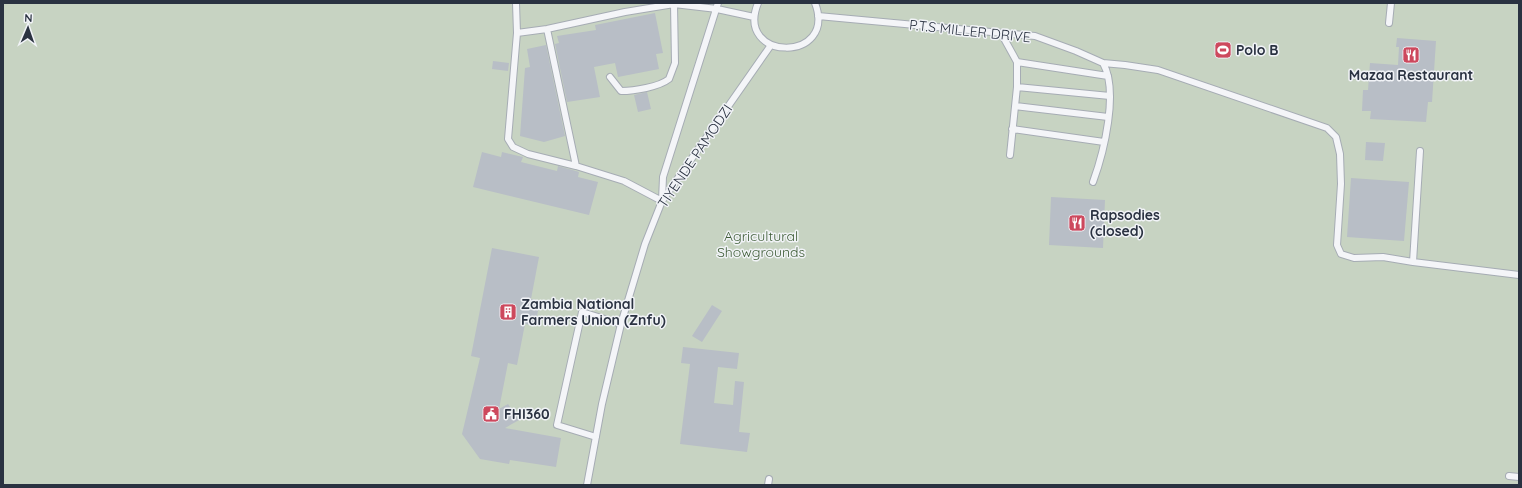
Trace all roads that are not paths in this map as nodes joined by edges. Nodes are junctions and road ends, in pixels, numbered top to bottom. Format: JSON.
{"nodes":[{"id":1,"x":516,"y":3,"type":"edge"},
{"id":2,"x":758,"y":3,"type":"edge"},
{"id":3,"x":815,"y":3,"type":"edge"},
{"id":4,"x":1391,"y":3,"type":"edge"},
{"id":5,"x":674,"y":4,"type":"edge"},
{"id":6,"x":717,"y":6,"type":"edge"},
{"id":7,"x":818,"y":16,"type":"junction"},
{"id":8,"x":754,"y":17,"type":"junction"},
{"id":9,"x":1389,"y":23,"type":"dead end"},
{"id":10,"x":547,"y":29,"type":"junction"},
{"id":11,"x":517,"y":33,"type":"junction"},
{"id":12,"x":1001,"y":33,"type":"junction"},
{"id":13,"x":771,"y":45,"type":"junction"},
{"id":14,"x":1017,"y":62,"type":"junction"},
{"id":15,"x":1103,"y":63,"type":"junction"},
{"id":16,"x":1108,"y":76,"type":"junction"},
{"id":17,"x":610,"y":77,"type":"dead end"},
{"id":18,"x":1017,"y":87,"type":"junction"},
{"id":19,"x":1110,"y":96,"type":"junction"},
{"id":20,"x":1015,"y":106,"type":"junction"},
{"id":21,"x":1108,"y":117,"type":"junction"},
{"id":22,"x":1012,"y":129,"type":"junction"},
{"id":23,"x":1104,"y":142,"type":"junction"},
{"id":24,"x":1420,"y":151,"type":"dead end"},
{"id":25,"x":1010,"y":155,"type":"dead end"},
{"id":26,"x":576,"y":166,"type":"junction"},
{"id":27,"x":1093,"y":182,"type":"dead end"},
{"id":28,"x":662,"y":201,"type":"junction"},
{"id":29,"x":1413,"y":262,"type":"junction"},
{"id":30,"x":1519,"y":274,"type":"edge"},
{"id":31,"x":621,"y":324,"type":"junction"},
{"id":32,"x":596,"y":437,"type":"junction"},
{"id":33,"x":1509,"y":476,"type":"dead end"},
{"id":34,"x":1519,"y":477,"type":"edge"},
{"id":35,"x":588,"y":485,"type":"edge"}],
"edges":[{"from":1,"to":11,"type":"lane"},
{"from":2,"to":8,"type":"lane"},
{"from":3,"to":7,"type":"lane"},
{"from":4,"to":9,"type":"lane"},
{"from":5,"to":6,"type":"lane"},
{"from":5,"to":10,"type":"lane"},
{"from":5,"to":17,"type":"lane"},
{"from":6,"to":8,"type":"lane"},
{"from":6,"to":28,"type":"lane"},
{"from":7,"to":12,"type":"lane","name":"P.T.S MILLER DRIVE"},
{"from":7,"to":13,"type":"lane"},
{"from":8,"to":13,"type":"lane"},
{"from":10,"to":11,"type":"lane"},
{"from":10,"to":26,"type":"lane"},
{"from":11,"to":26,"type":"lane"},
{"from":12,"to":14,"type":"lane"},
{"from":12,"to":15,"type":"lane","name":"P.T.S MILLER DRIVE"},
{"from":13,"to":28,"type":"lane","name":"TIYENDE PAMODZI"},
{"from":14,"to":16,"type":"lane"},
{"from":14,"to":18,"type":"lane"},
{"from":15,"to":16,"type":"lane"},
{"from":15,"to":29,"type":"lane"},
{"from":16,"to":19,"type":"lane"},
{"from":18,"to":19,"type":"lane"},
{"from":18,"to":20,"type":"lane"},
{"from":19,"to":21,"type":"lane"},
{"from":20,"to":21,"type":"lane"},
{"from":20,"to":22,"type":"lane"},
{"from":21,"to":23,"type":"lane"},
{"from":22,"to":23,"type":"lane"},
{"from":22,"to":25,"type":"lane"},
{"from":23,"to":27,"type":"lane"},
{"from":24,"to":29,"type":"lane"},
{"from":26,"to":28,"type":"lane"},
{"from":28,"to":31,"type":"lane","name":"TIYENDE PAMODZI"},
{"from":29,"to":30,"type":"lane"},
{"from":31,"to":32,"type":"lane","name":"TIYENDE PAMODZI"},
{"from":31,"to":32,"type":"lane"},
{"from":32,"to":35,"type":"lane","name":"TIYENDE PAMODZI"},
{"from":33,"to":34,"type":"lane"}]}
